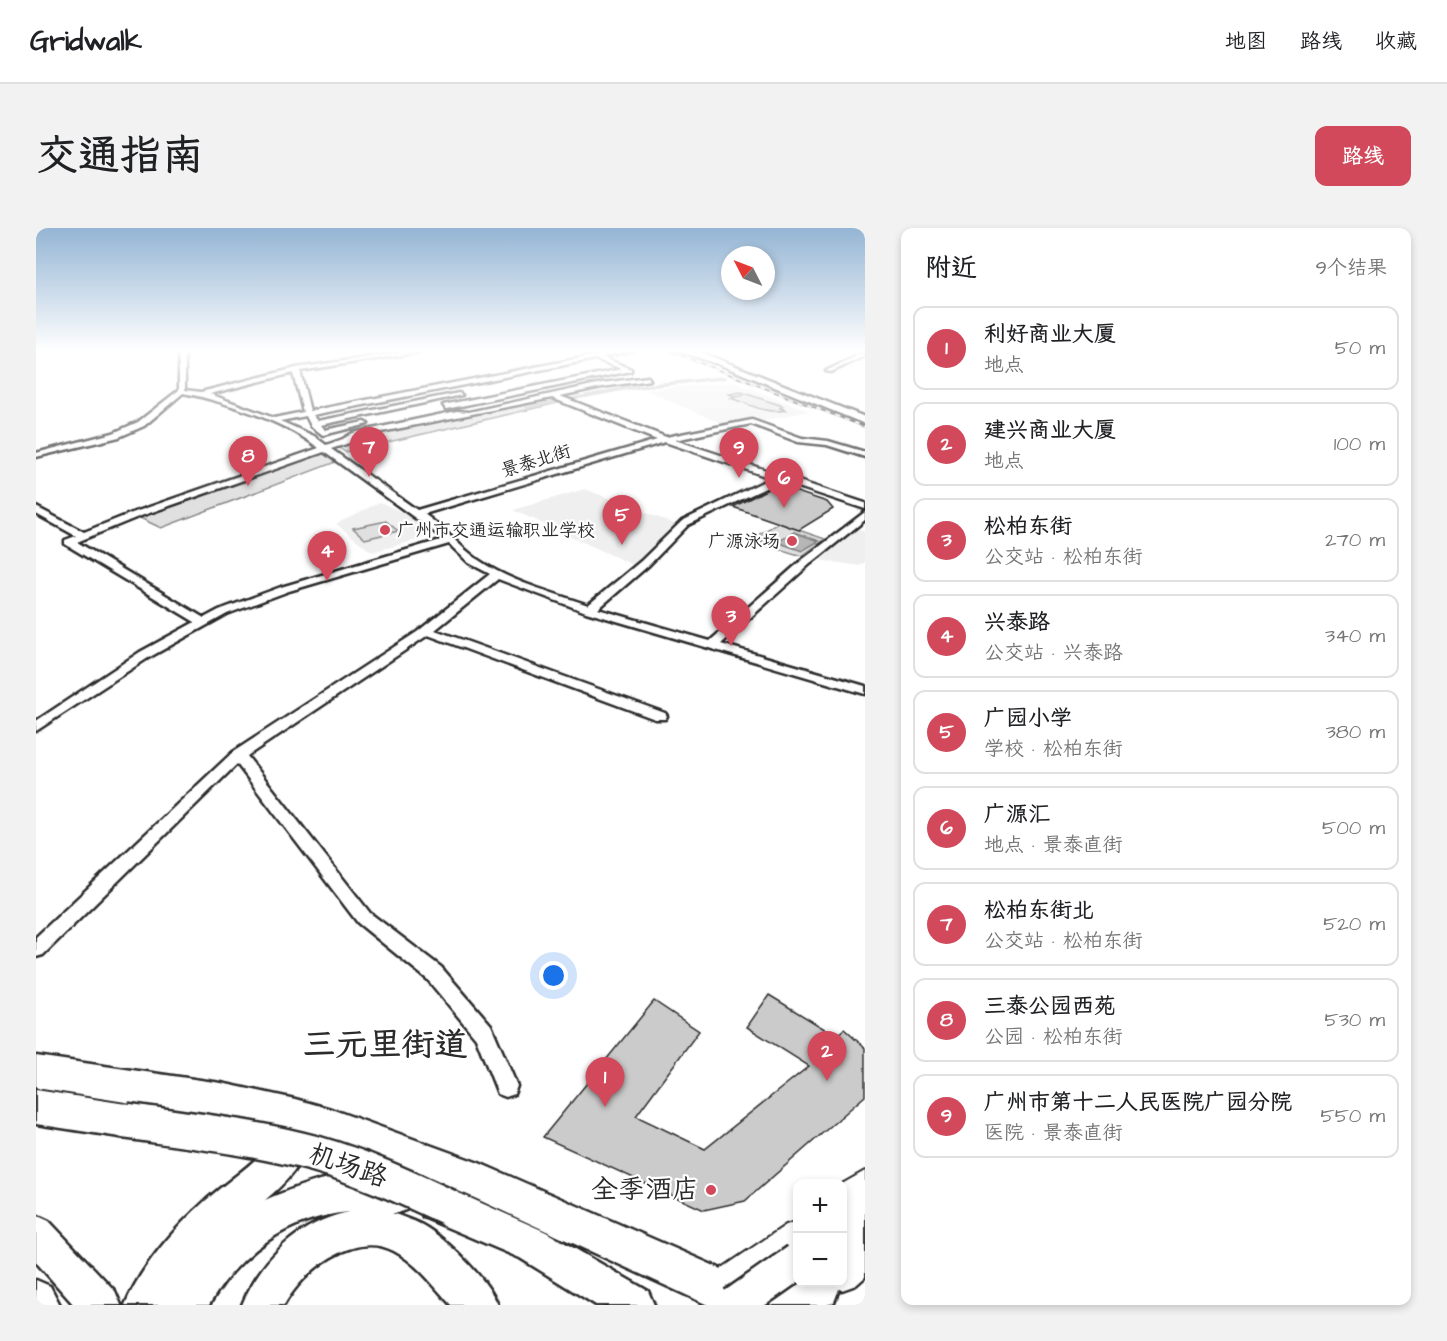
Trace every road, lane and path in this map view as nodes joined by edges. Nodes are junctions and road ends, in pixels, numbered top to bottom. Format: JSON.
{"nodes":[{"id":1,"x":170,"y":400,"type":"edge"},
{"id":2,"x":219,"y":400,"type":"edge"},
{"id":3,"x":304,"y":400,"type":"edge"},
{"id":4,"x":368,"y":400,"type":"edge"},
{"id":5,"x":433,"y":400,"type":"edge"},
{"id":6,"x":442,"y":400,"type":"edge"},
{"id":7,"x":477,"y":400,"type":"edge"},
{"id":8,"x":545,"y":400,"type":"edge"},
{"id":9,"x":564,"y":400,"type":"edge"},
{"id":10,"x":815,"y":400,"type":"edge"},
{"id":11,"x":826,"y":400,"type":"edge"},
{"id":12,"x":453,"y":405,"type":"junction"},
{"id":13,"x":307,"y":412,"type":"junction"},
{"id":14,"x":865,"y":415,"type":"edge"},
{"id":15,"x":274,"y":420,"type":"junction"},
{"id":16,"x":865,"y":421,"type":"edge"},
{"id":17,"x":314,"y":424,"type":"junction"},
{"id":18,"x":664,"y":440,"type":"junction"},
{"id":19,"x":326,"y":447,"type":"junction"},
{"id":20,"x":36,"y":454,"type":"edge"},
{"id":21,"x":865,"y":455,"type":"edge"},
{"id":22,"x":778,"y":478,"type":"junction"},
{"id":23,"x":865,"y":506,"type":"edge"},
{"id":24,"x":36,"y":510,"type":"edge"},
{"id":25,"x":417,"y":513,"type":"junction"},
{"id":26,"x":865,"y":515,"type":"edge"},
{"id":27,"x":82,"y":535,"type":"junction"},
{"id":28,"x":451,"y":540,"type":"junction"},
{"id":29,"x":496,"y":575,"type":"junction"},
{"id":30,"x":590,"y":610,"type":"junction"},
{"id":31,"x":203,"y":622,"type":"junction"},
{"id":32,"x":425,"y":630,"type":"junction"},
{"id":33,"x":712,"y":646,"type":"junction"},
{"id":34,"x":865,"y":690,"type":"edge"},
{"id":35,"x":660,"y":716,"type":"dead end"},
{"id":36,"x":36,"y":727,"type":"edge"},
{"id":37,"x":238,"y":755,"type":"junction"},
{"id":38,"x":36,"y":949,"type":"edge"},
{"id":39,"x":36,"y":1072,"type":"edge"},
{"id":40,"x":506,"y":1086,"type":"dead end"},
{"id":41,"x":36,"y":1107,"type":"edge"},
{"id":42,"x":304,"y":1119,"type":"junction"},
{"id":43,"x":865,"y":1187,"type":"edge"},
{"id":44,"x":847,"y":1201,"type":"edge"},
{"id":45,"x":448,"y":1207,"type":"junction"},
{"id":46,"x":865,"y":1211,"type":"edge"},
{"id":47,"x":847,"y":1225,"type":"edge"},
{"id":48,"x":36,"y":1234,"type":"edge"},
{"id":49,"x":793,"y":1241,"type":"edge"},
{"id":50,"x":865,"y":1253,"type":"edge"},
{"id":51,"x":847,"y":1263,"type":"edge"},
{"id":52,"x":803,"y":1287,"type":"edge"},
{"id":53,"x":728,"y":1298,"type":"edge"},
{"id":54,"x":36,"y":1300,"type":"edge"},
{"id":55,"x":40,"y":1305,"type":"edge"},
{"id":56,"x":101,"y":1305,"type":"edge"},
{"id":57,"x":145,"y":1305,"type":"edge"},
{"id":58,"x":186,"y":1305,"type":"edge"},
{"id":59,"x":262,"y":1305,"type":"edge"},
{"id":60,"x":478,"y":1305,"type":"edge"},
{"id":61,"x":634,"y":1305,"type":"edge"}],
"edges":[{"from":1,"to":20,"type":"street"},
{"from":2,"to":15,"type":"street"},
{"from":3,"to":13,"type":"street"},
{"from":4,"to":13,"type":"street"},
{"from":5,"to":17,"type":"street"},
{"from":6,"to":12,"type":"street"},
{"from":7,"to":12,"type":"street"},
{"from":8,"to":19,"type":"street"},
{"from":9,"to":18,"type":"street"},
{"from":10,"to":16,"type":"highway"},
{"from":11,"to":14,"type":"highway"},
{"from":12,"to":17,"type":"street"},
{"from":13,"to":15,"type":"street"},
{"from":13,"to":17,"type":"street"},
{"from":15,"to":19,"type":"street"},
{"from":18,"to":21,"type":"street","name":"景泰北街"},
{"from":18,"to":22,"type":"street"},
{"from":18,"to":25,"type":"street","name":"景泰北街"},
{"from":19,"to":25,"type":"street"},
{"from":19,"to":27,"type":"street"},
{"from":22,"to":23,"type":"street"},
{"from":22,"to":30,"type":"street"},
{"from":24,"to":27,"type":"street"},
{"from":25,"to":28,"type":"street"},
{"from":26,"to":33,"type":"street"},
{"from":27,"to":31,"type":"street"},
{"from":28,"to":29,"type":"street"},
{"from":28,"to":31,"type":"street"},
{"from":29,"to":30,"type":"street"},
{"from":29,"to":32,"type":"street"},
{"from":30,"to":33,"type":"street"},
{"from":31,"to":36,"type":"street"},
{"from":32,"to":35,"type":"street"},
{"from":32,"to":37,"type":"street"},
{"from":33,"to":34,"type":"street"},
{"from":37,"to":38,"type":"street"},
{"from":37,"to":40,"type":"street"},
{"from":39,"to":42,"type":"highway"},
{"from":41,"to":45,"type":"highway","name":"机场路","bridge":true},
{"from":42,"to":53,"type":"highway"},
{"from":42,"to":57,"type":"highway"},
{"from":43,"to":44,"type":"main road"},
{"from":45,"to":58,"type":"highway","bridge":true},
{"from":45,"to":61,"type":"highway","name":"机场路"},
{"from":46,"to":47,"type":"highway"},
{"from":48,"to":56,"type":"highway"},
{"from":49,"to":53,"type":"main road"},
{"from":50,"to":51,"type":"highway"},
{"from":52,"to":53,"type":"highway"},
{"from":54,"to":55,"type":"highway"},
{"from":59,"to":60,"type":"highway"}]}
